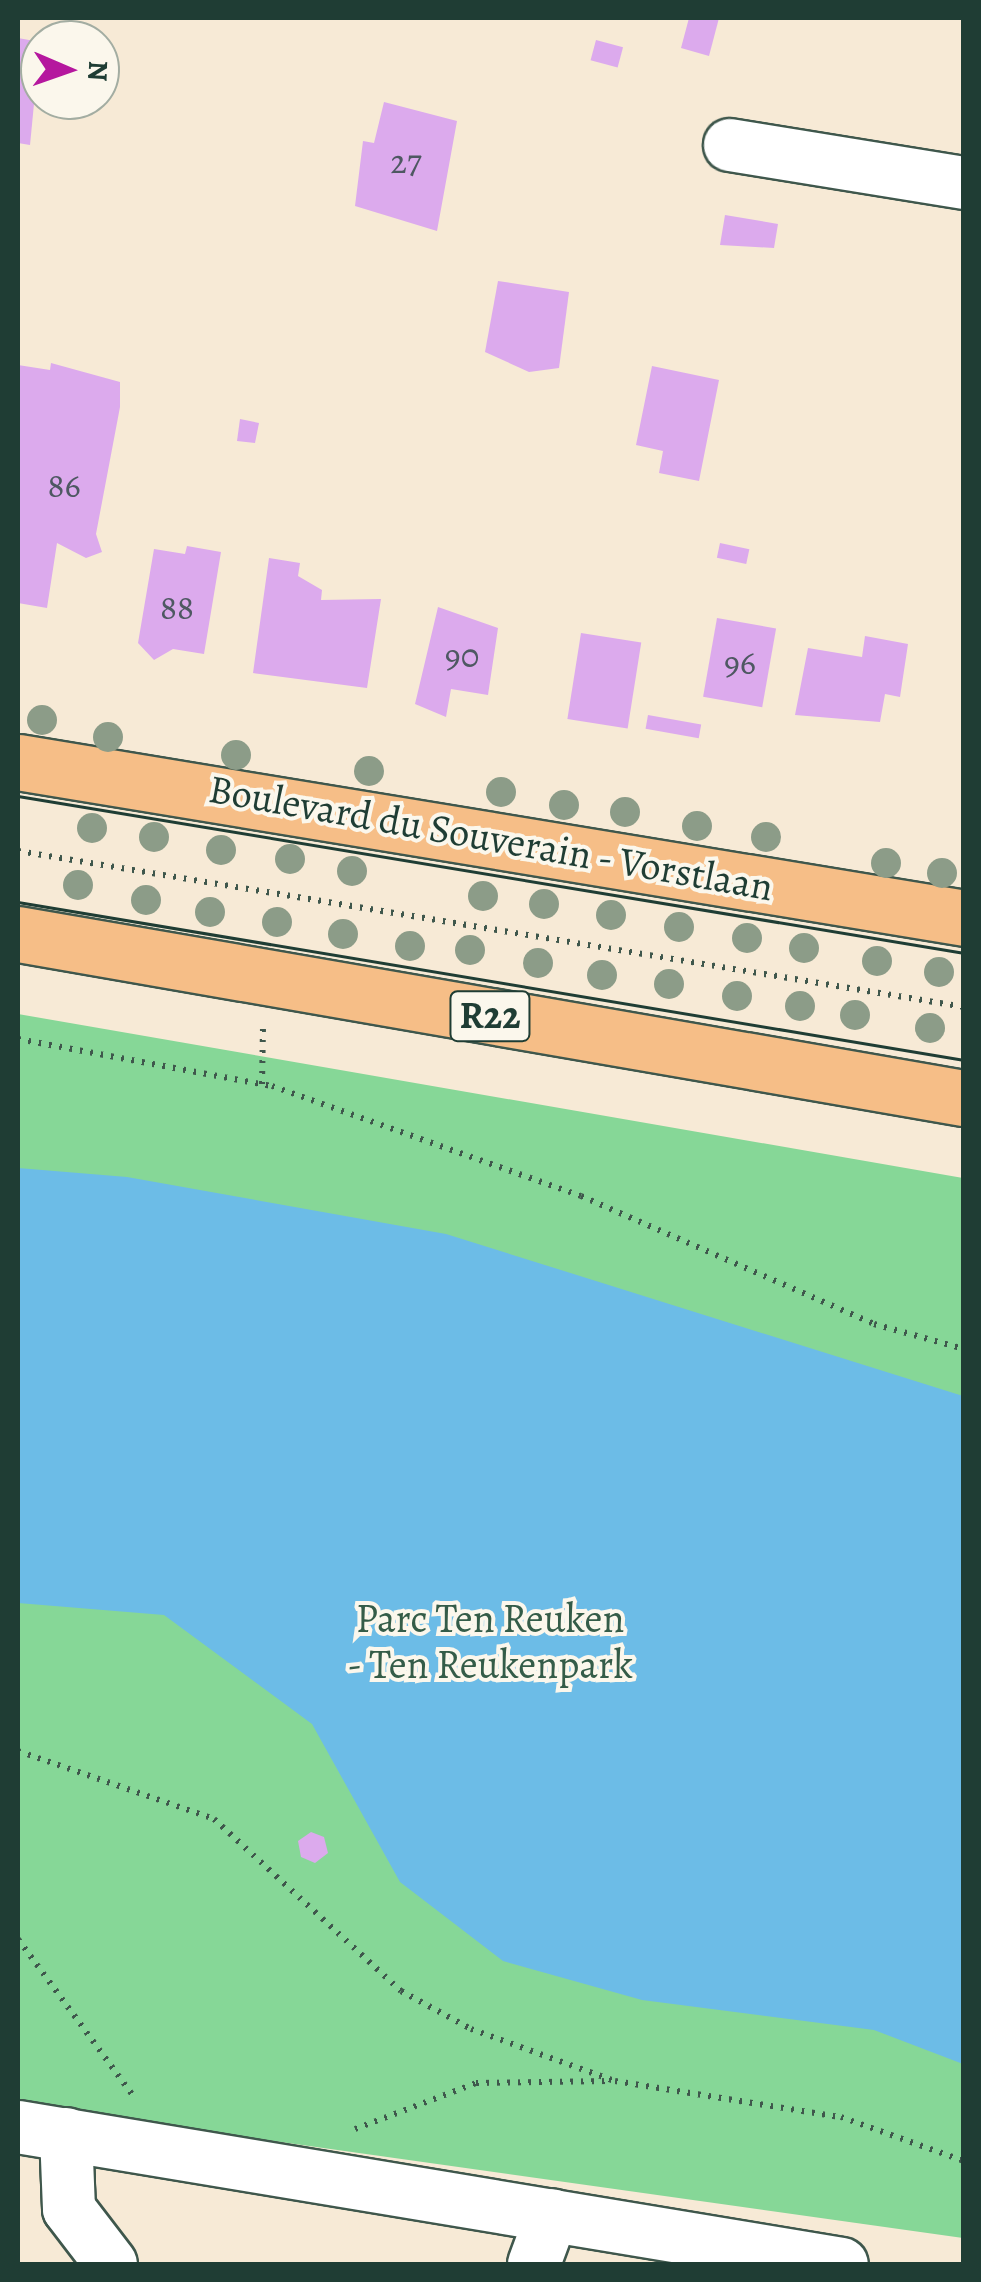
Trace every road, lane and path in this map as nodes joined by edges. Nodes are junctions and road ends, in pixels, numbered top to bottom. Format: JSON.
{"nodes":[{"id":1,"x":730,"y":145,"type":"dead end"},
{"id":2,"x":964,"y":183,"type":"edge"},
{"id":3,"x":18,"y":762,"type":"edge"},
{"id":4,"x":18,"y":851,"type":"edge"},
{"id":5,"x":964,"y":918,"type":"edge"},
{"id":6,"x":18,"y":934,"type":"edge"},
{"id":7,"x":964,"y":1007,"type":"edge"},
{"id":8,"x":264,"y":1019,"type":"dead end"},
{"id":9,"x":18,"y":1039,"type":"edge"},
{"id":10,"x":262,"y":1084,"type":"junction"},
{"id":11,"x":964,"y":1098,"type":"edge"},
{"id":12,"x":964,"y":1350,"type":"edge"},
{"id":13,"x":18,"y":1751,"type":"edge"},
{"id":14,"x":18,"y":1939,"type":"edge"},
{"id":15,"x":615,"y":2080,"type":"junction"},
{"id":16,"x":138,"y":2102,"type":"dead end"},
{"id":17,"x":42,"y":2131,"type":"edge"},
{"id":18,"x":344,"y":2134,"type":"dead end"},
{"id":19,"x":964,"y":2160,"type":"edge"},
{"id":20,"x":552,"y":2214,"type":"junction"},
{"id":21,"x":111,"y":2264,"type":"edge"},
{"id":22,"x":534,"y":2264,"type":"edge"},
{"id":23,"x":842,"y":2264,"type":"edge"}],
"edges":[{"from":1,"to":2,"type":"street"},
{"from":3,"to":5,"type":"main road","name":"Boulevard du Souverain - Vorstlaan"},
{"from":4,"to":7,"type":"path"},
{"from":6,"to":11,"type":"main road","number":"R22"},
{"from":8,"to":10,"type":"path"},
{"from":9,"to":10,"type":"path"},
{"from":10,"to":12,"type":"path"},
{"from":13,"to":15,"type":"path"},
{"from":14,"to":16,"type":"path"},
{"from":15,"to":18,"type":"path"},
{"from":15,"to":19,"type":"path"},
{"from":17,"to":20,"type":"street"},
{"from":17,"to":21,"type":"street"},
{"from":20,"to":22,"type":"street"},
{"from":20,"to":23,"type":"street"}]}
